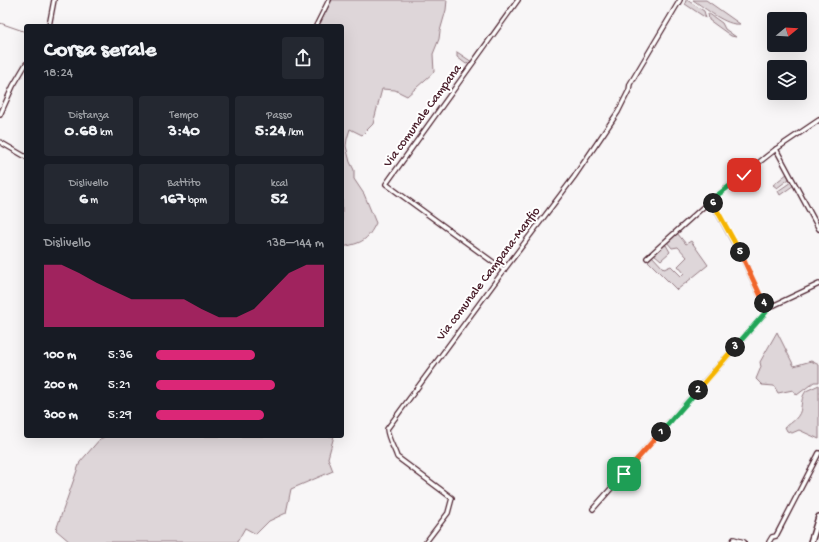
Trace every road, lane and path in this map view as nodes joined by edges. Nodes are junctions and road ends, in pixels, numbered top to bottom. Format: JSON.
{"nodes":[{"id":1,"x":54,"y":0,"type":"edge"},
{"id":2,"x":329,"y":0,"type":"edge"},
{"id":3,"x":518,"y":0,"type":"edge"},
{"id":4,"x":680,"y":0,"type":"edge"},
{"id":5,"x":49,"y":24,"type":"edge"},
{"id":6,"x":317,"y":24,"type":"edge"},
{"id":7,"x":24,"y":67,"type":"edge"},
{"id":8,"x":0,"y":115,"type":"edge"},
{"id":9,"x":819,"y":120,"type":"edge"},
{"id":10,"x":0,"y":142,"type":"edge"},
{"id":11,"x":776,"y":149,"type":"junction"},
{"id":12,"x":24,"y":156,"type":"edge"},
{"id":13,"x":711,"y":200,"type":"junction"},
{"id":14,"x":819,"y":229,"type":"edge"},
{"id":15,"x":647,"y":258,"type":"dead end"},
{"id":16,"x":504,"y":270,"type":"junction"},
{"id":17,"x":819,"y":284,"type":"edge"},
{"id":18,"x":766,"y":309,"type":"junction"},
{"id":19,"x":819,"y":453,"type":"edge"},
{"id":20,"x":593,"y":509,"type":"dead end"},
{"id":21,"x":819,"y":517,"type":"edge"},
{"id":22,"x":426,"y":542,"type":"edge"},
{"id":23,"x":732,"y":542,"type":"edge"},
{"id":24,"x":744,"y":542,"type":"edge"},
{"id":25,"x":769,"y":542,"type":"edge"},
{"id":26,"x":811,"y":542,"type":"edge"}],
"edges":[{"from":1,"to":5,"type":"street"},
{"from":2,"to":6,"type":"street"},
{"from":3,"to":16,"type":"street","name":"Via comunale Campana"},
{"from":4,"to":16,"type":"street","name":"Via comunale Campana-Manfio"},
{"from":7,"to":8,"type":"street"},
{"from":9,"to":11,"type":"street"},
{"from":10,"to":12,"type":"street"},
{"from":11,"to":13,"type":"street"},
{"from":11,"to":14,"type":"street"},
{"from":13,"to":15,"type":"street"},
{"from":13,"to":18,"type":"street"},
{"from":16,"to":22,"type":"street","name":"Via comunale Campana-Manfio"},
{"from":17,"to":18,"type":"street"},
{"from":18,"to":20,"type":"street"},
{"from":19,"to":25,"type":"street"},
{"from":21,"to":26,"type":"street"},
{"from":23,"to":24,"type":"street"}]}
